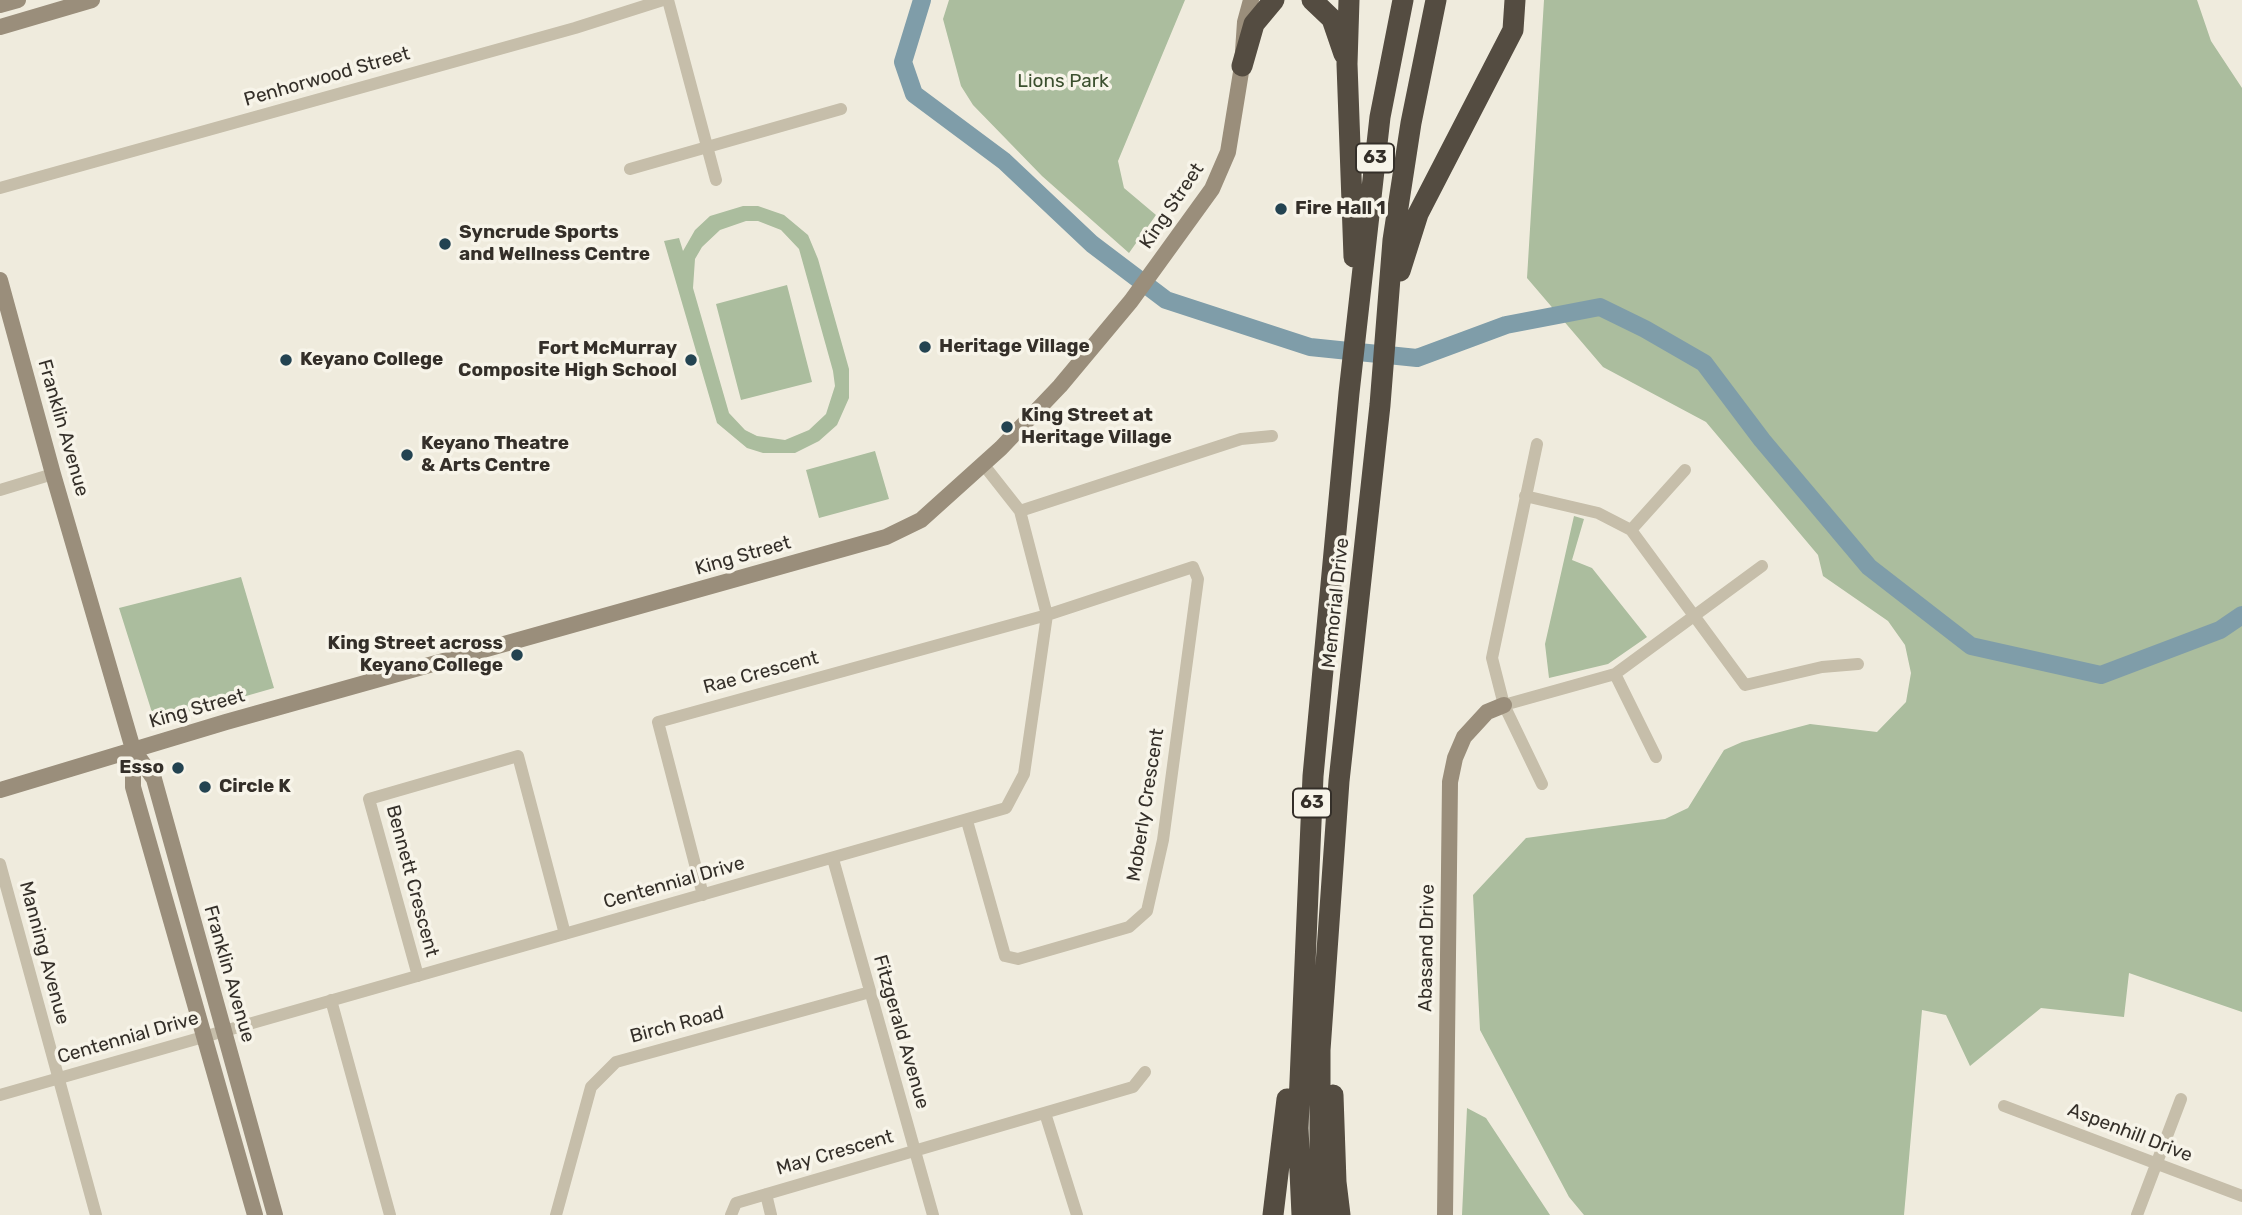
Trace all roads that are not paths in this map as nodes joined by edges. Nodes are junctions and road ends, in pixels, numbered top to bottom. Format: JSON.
{"nodes":[{"id":1,"x":18,"y":0,"type":"edge"},
{"id":2,"x":92,"y":0,"type":"edge"},
{"id":3,"x":665,"y":0,"type":"edge"},
{"id":4,"x":1251,"y":0,"type":"edge"},
{"id":5,"x":1258,"y":0,"type":"edge"},
{"id":6,"x":1274,"y":0,"type":"edge"},
{"id":7,"x":1312,"y":0,"type":"edge"},
{"id":8,"x":1349,"y":0,"type":"edge"},
{"id":9,"x":1403,"y":0,"type":"edge"},
{"id":10,"x":1436,"y":0,"type":"edge"},
{"id":11,"x":1515,"y":0,"type":"edge"},
{"id":12,"x":0,"y":5,"type":"edge"},
{"id":13,"x":0,"y":27,"type":"edge"},
{"id":14,"x":1244,"y":40,"type":"junction"},
{"id":15,"x":1347,"y":64,"type":"junction"},
{"id":16,"x":1242,"y":66,"type":"junction"},
{"id":17,"x":841,"y":109,"type":"dead end"},
{"id":18,"x":706,"y":147,"type":"junction"},
{"id":19,"x":630,"y":169,"type":"dead end"},
{"id":20,"x":716,"y":180,"type":"dead end"},
{"id":21,"x":0,"y":188,"type":"edge"},
{"id":22,"x":0,"y":280,"type":"edge"},
{"id":23,"x":1357,"y":318,"type":"junction"},
{"id":24,"x":1388,"y":318,"type":"junction"},
{"id":25,"x":1272,"y":436,"type":"dead end"},
{"id":26,"x":1537,"y":444,"type":"dead end"},
{"id":27,"x":983,"y":464,"type":"junction"},
{"id":28,"x":1685,"y":470,"type":"dead end"},
{"id":29,"x":53,"y":474,"type":"junction"},
{"id":30,"x":0,"y":490,"type":"edge"},
{"id":31,"x":1525,"y":496,"type":"junction"},
{"id":32,"x":1020,"y":511,"type":"junction"},
{"id":33,"x":1631,"y":530,"type":"junction"},
{"id":34,"x":1762,"y":566,"type":"dead end"},
{"id":35,"x":1047,"y":615,"type":"junction"},
{"id":36,"x":1695,"y":617,"type":"junction"},
{"id":37,"x":1858,"y":664,"type":"dead end"},
{"id":38,"x":1615,"y":674,"type":"junction"},
{"id":39,"x":1504,"y":705,"type":"junction"},
{"id":40,"x":133,"y":749,"type":"junction"},
{"id":41,"x":1656,"y":757,"type":"dead end"},
{"id":42,"x":1542,"y":784,"type":"dead end"},
{"id":43,"x":0,"y":790,"type":"edge"},
{"id":44,"x":967,"y":821,"type":"junction"},
{"id":45,"x":833,"y":859,"type":"junction"},
{"id":46,"x":0,"y":864,"type":"edge"},
{"id":47,"x":703,"y":895,"type":"junction"},
{"id":48,"x":1331,"y":897,"type":"junction"},
{"id":49,"x":1307,"y":930,"type":"junction"},
{"id":50,"x":565,"y":934,"type":"junction"},
{"id":51,"x":418,"y":976,"type":"junction"},
{"id":52,"x":870,"y":992,"type":"junction"},
{"id":53,"x":331,"y":1000,"type":"junction"},
{"id":54,"x":224,"y":1031,"type":"junction"},
{"id":55,"x":205,"y":1036,"type":"junction"},
{"id":56,"x":1145,"y":1072,"type":"dead end"},
{"id":57,"x":59,"y":1079,"type":"junction"},
{"id":58,"x":0,"y":1096,"type":"edge"},
{"id":59,"x":2181,"y":1099,"type":"dead end"},
{"id":60,"x":2004,"y":1106,"type":"dead end"},
{"id":61,"x":1045,"y":1113,"type":"junction"},
{"id":62,"x":915,"y":1150,"type":"junction"},
{"id":63,"x":2157,"y":1164,"type":"junction"},
{"id":64,"x":766,"y":1194,"type":"junction"},
{"id":65,"x":2242,"y":1196,"type":"edge"},
{"id":66,"x":96,"y":1215,"type":"edge"},
{"id":67,"x":255,"y":1215,"type":"edge"},
{"id":68,"x":275,"y":1215,"type":"edge"},
{"id":69,"x":390,"y":1215,"type":"edge"},
{"id":70,"x":556,"y":1215,"type":"edge"},
{"id":71,"x":732,"y":1215,"type":"edge"},
{"id":72,"x":771,"y":1215,"type":"edge"},
{"id":73,"x":933,"y":1215,"type":"edge"},
{"id":74,"x":1077,"y":1215,"type":"edge"},
{"id":75,"x":1273,"y":1215,"type":"edge"},
{"id":76,"x":1302,"y":1215,"type":"edge"},
{"id":77,"x":1320,"y":1215,"type":"edge"},
{"id":78,"x":1340,"y":1215,"type":"edge"},
{"id":79,"x":1445,"y":1215,"type":"edge"},
{"id":80,"x":2137,"y":1215,"type":"edge"}],
"edges":[{"from":1,"to":12,"type":"street"},
{"from":2,"to":13,"type":"street"},
{"from":3,"to":18,"type":"street"},
{"from":3,"to":21,"type":"street","name":"Penhorwood Street"},
{"from":4,"to":14,"type":"street","name":"King Street"},
{"from":5,"to":14,"type":"street","name":"King Street"},
{"from":6,"to":16,"type":"highway"},
{"from":7,"to":15,"type":"highway"},
{"from":8,"to":15,"type":"highway"},
{"from":9,"to":23,"type":"highway","name":"Memorial Drive","number":"63"},
{"from":10,"to":24,"type":"highway","name":"Memorial Drive","number":"63"},
{"from":11,"to":24,"type":"highway"},
{"from":14,"to":16,"type":"street","name":"King Street"},
{"from":15,"to":23,"type":"highway"},
{"from":16,"to":27,"type":"street","name":"King Street"},
{"from":17,"to":18,"type":"street"},
{"from":18,"to":19,"type":"street"},
{"from":18,"to":20,"type":"street"},
{"from":22,"to":29,"type":"street","name":"Franklin Avenue"},
{"from":23,"to":49,"type":"highway","name":"Memorial Drive","number":"63"},
{"from":24,"to":48,"type":"highway","name":"Memorial Drive","number":"63"},
{"from":25,"to":32,"type":"street"},
{"from":26,"to":31,"type":"street"},
{"from":27,"to":32,"type":"street","name":"Centennial Drive"},
{"from":27,"to":40,"type":"street","name":"King Street"},
{"from":28,"to":33,"type":"street"},
{"from":29,"to":30,"type":"street"},
{"from":29,"to":40,"type":"street","name":"Franklin Avenue"},
{"from":31,"to":33,"type":"street"},
{"from":31,"to":39,"type":"street"},
{"from":32,"to":35,"type":"street","name":"Centennial Drive"},
{"from":33,"to":36,"type":"street"},
{"from":34,"to":36,"type":"street"},
{"from":35,"to":44,"type":"street","name":"Centennial Drive"},
{"from":35,"to":44,"type":"street","name":"Moberly Crescent"},
{"from":35,"to":47,"type":"street","name":"Rae Crescent"},
{"from":36,"to":37,"type":"street"},
{"from":36,"to":38,"type":"street"},
{"from":38,"to":39,"type":"street"},
{"from":38,"to":41,"type":"street"},
{"from":39,"to":42,"type":"street"},
{"from":39,"to":79,"type":"street","name":"Abasand Drive"},
{"from":40,"to":43,"type":"street","name":"King Street"},
{"from":40,"to":54,"type":"street","name":"Franklin Avenue"},
{"from":40,"to":55,"type":"street","name":"Franklin Avenue"},
{"from":44,"to":45,"type":"street","name":"Centennial Drive"},
{"from":45,"to":47,"type":"street","name":"Centennial Drive"},
{"from":45,"to":52,"type":"street","name":"Fitzgerald Avenue"},
{"from":46,"to":57,"type":"street","name":"Manning Avenue"},
{"from":47,"to":50,"type":"street","name":"Centennial Drive"},
{"from":48,"to":77,"type":"highway","name":"Memorial Drive","number":"63"},
{"from":48,"to":78,"type":"highway"},
{"from":49,"to":75,"type":"highway"},
{"from":49,"to":76,"type":"highway","name":"Memorial Drive","number":"63"},
{"from":50,"to":51,"type":"street","name":"Centennial Drive"},
{"from":50,"to":51,"type":"street","name":"Bennett Crescent"},
{"from":51,"to":53,"type":"street","name":"Centennial Drive"},
{"from":52,"to":62,"type":"street","name":"Fitzgerald Avenue"},
{"from":52,"to":70,"type":"street","name":"Birch Road"},
{"from":53,"to":54,"type":"street","name":"Centennial Drive"},
{"from":53,"to":69,"type":"street"},
{"from":54,"to":55,"type":"street","name":"Centennial Drive"},
{"from":54,"to":68,"type":"street","name":"Franklin Avenue"},
{"from":55,"to":57,"type":"street","name":"Centennial Drive"},
{"from":55,"to":67,"type":"street","name":"Franklin Avenue"},
{"from":56,"to":61,"type":"street","name":"May Crescent"},
{"from":57,"to":58,"type":"street","name":"Centennial Drive"},
{"from":57,"to":66,"type":"street","name":"Manning Avenue"},
{"from":59,"to":63,"type":"street"},
{"from":60,"to":63,"type":"street","name":"Aspenhill Drive"},
{"from":61,"to":62,"type":"street","name":"May Crescent"},
{"from":61,"to":74,"type":"street"},
{"from":62,"to":64,"type":"street","name":"May Crescent"},
{"from":62,"to":73,"type":"street","name":"Fitzgerald Avenue"},
{"from":63,"to":65,"type":"street","name":"Aspenhill Drive"},
{"from":63,"to":80,"type":"street"},
{"from":64,"to":71,"type":"street","name":"May Crescent"},
{"from":64,"to":72,"type":"street","name":"May Crescent"}]}
